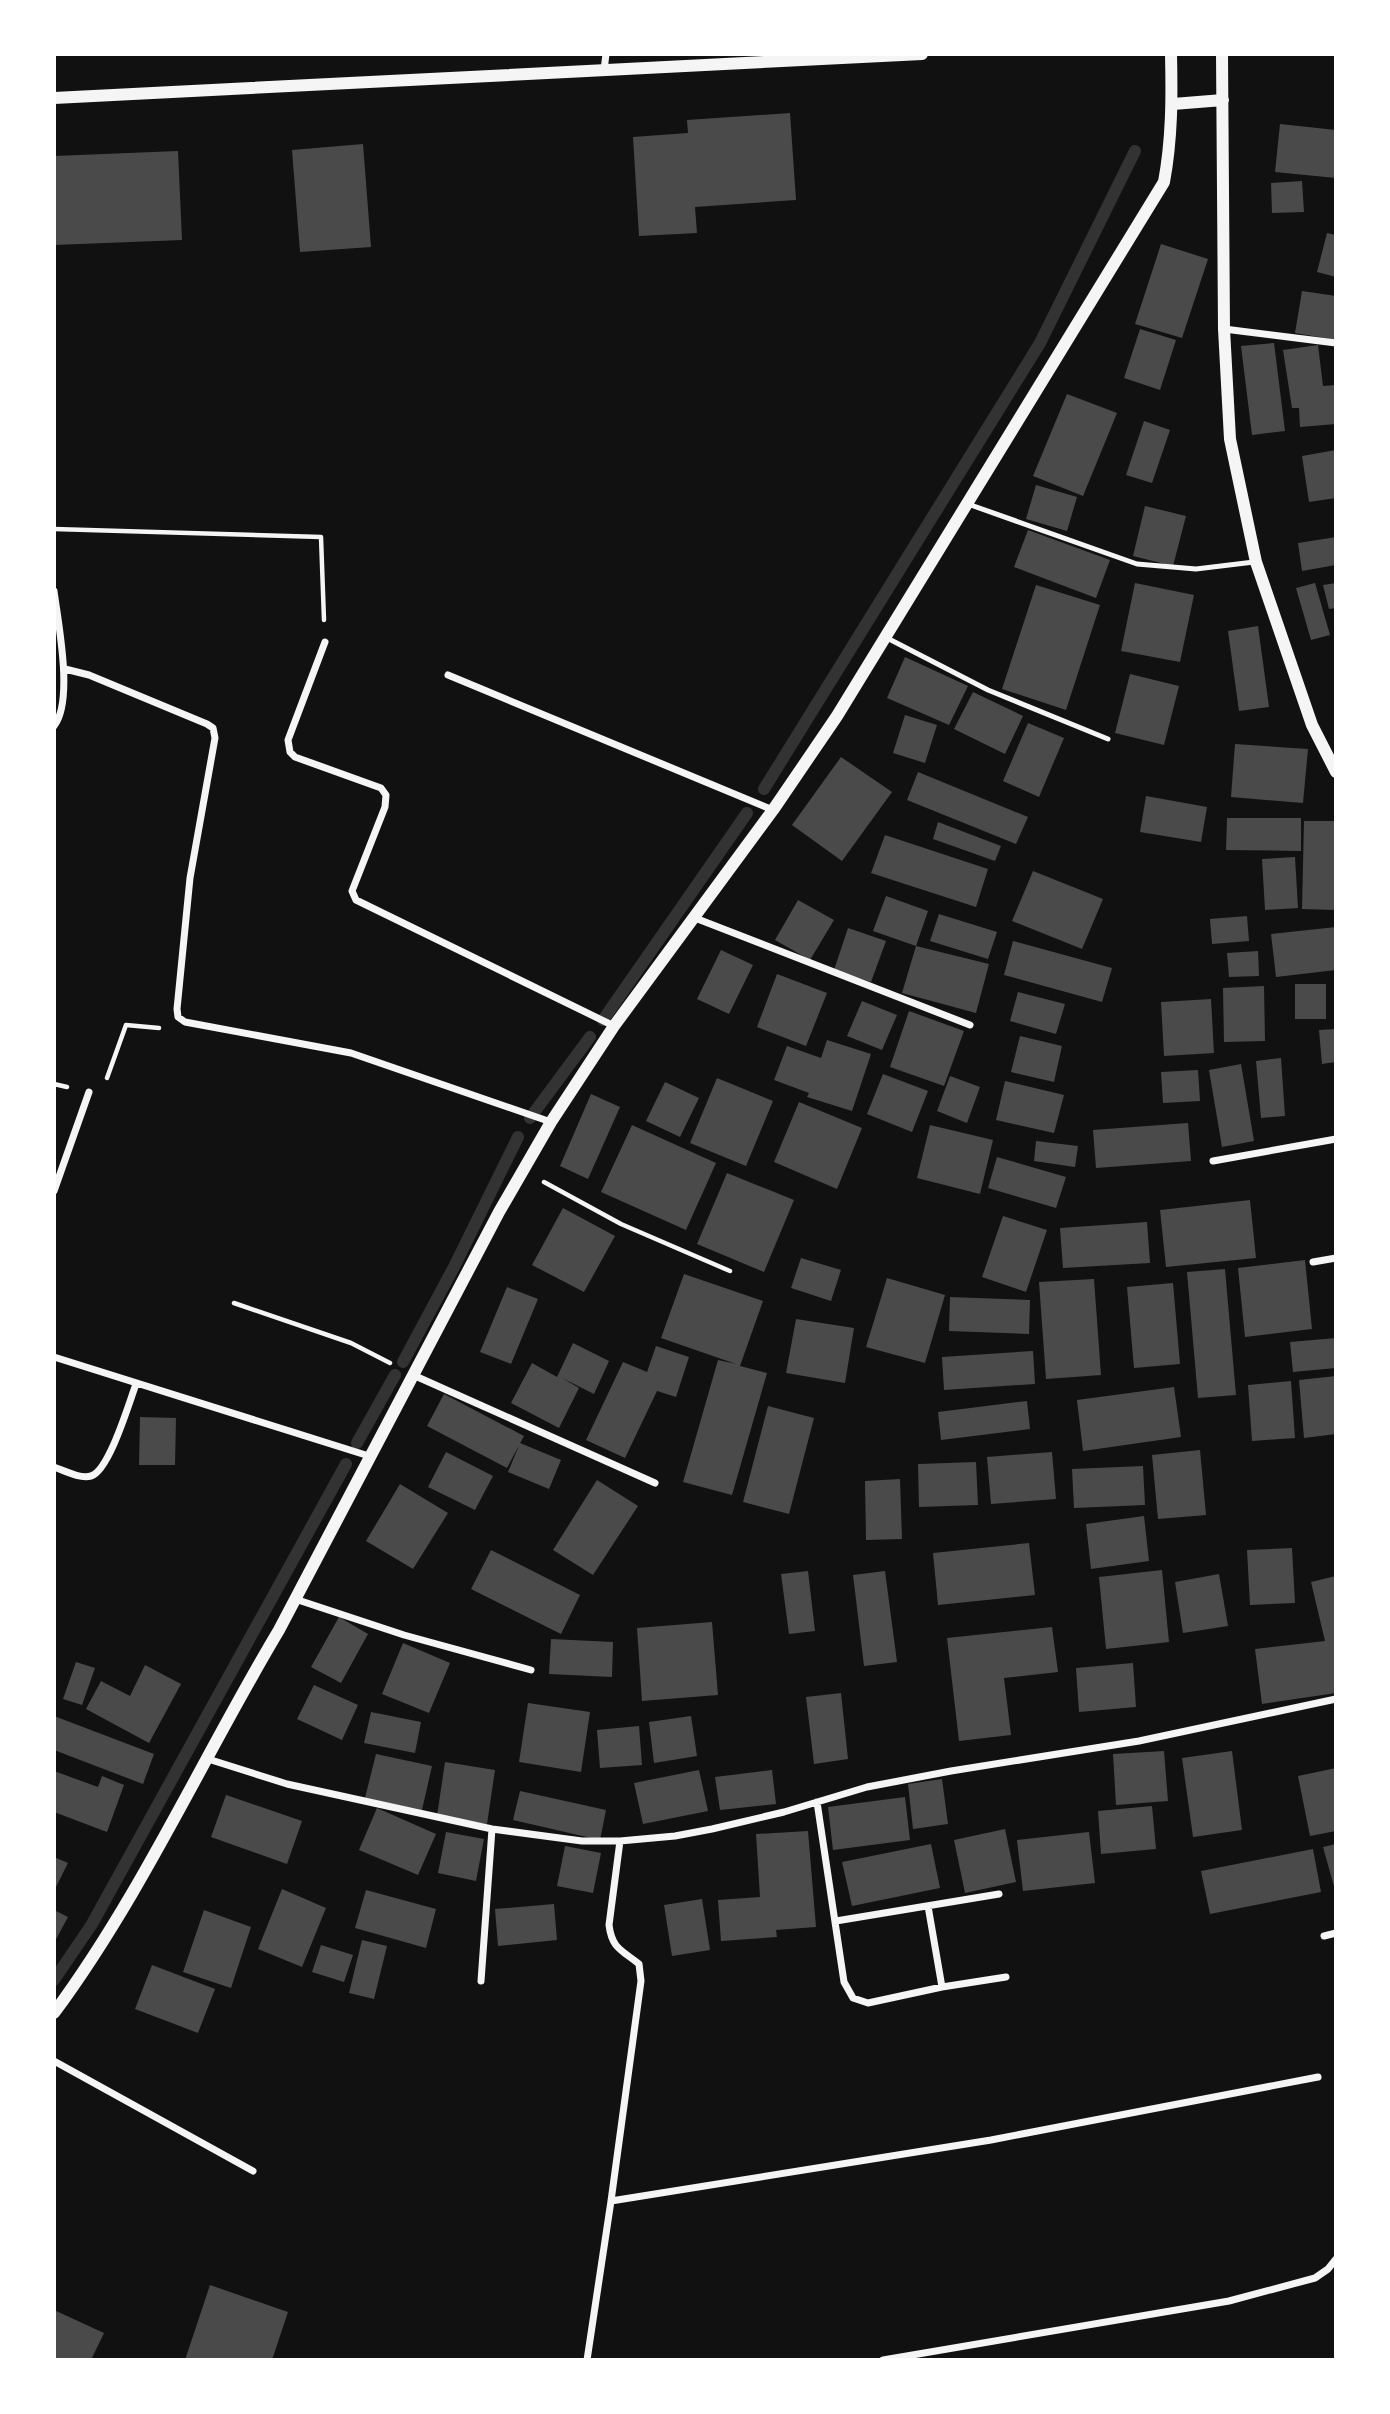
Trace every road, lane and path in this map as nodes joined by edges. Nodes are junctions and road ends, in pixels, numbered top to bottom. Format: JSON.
{"nodes":[{"id":1,"x":606,"y":54,"type":"edge"},
{"id":2,"x":922,"y":54,"type":"edge"},
{"id":3,"x":1171,"y":54,"type":"edge"},
{"id":4,"x":1222,"y":54,"type":"edge"},
{"id":5,"x":816,"y":57,"type":"edge"},
{"id":6,"x":604,"y":70,"type":"junction"},
{"id":7,"x":54,"y":98,"type":"edge"},
{"id":8,"x":1223,"y":100,"type":"junction"},
{"id":9,"x":1173,"y":104,"type":"junction"},
{"id":10,"x":1224,"y":329,"type":"junction"},
{"id":11,"x":1336,"y":343,"type":"edge"},
{"id":12,"x":968,"y":504,"type":"junction"},
{"id":13,"x":54,"y":529,"type":"edge"},
{"id":14,"x":1256,"y":562,"type":"junction"},
{"id":15,"x":54,"y":591,"type":"edge"},
{"id":16,"x":887,"y":638,"type":"junction"},
{"id":17,"x":325,"y":642,"type":"joint"},
{"id":18,"x":65,"y":668,"type":"junction"},
{"id":19,"x":448,"y":676,"type":"dead end"},
{"id":20,"x":54,"y":726,"type":"edge"},
{"id":21,"x":1108,"y":738,"type":"dead end"},
{"id":22,"x":1336,"y":772,"type":"edge"},
{"id":23,"x":773,"y":810,"type":"junction"},
{"id":24,"x":695,"y":918,"type":"junction"},
{"id":25,"x":185,"y":1022,"type":"junction"},
{"id":26,"x":970,"y":1025,"type":"dead end"},
{"id":27,"x":614,"y":1026,"type":"junction"},
{"id":28,"x":54,"y":1084,"type":"edge"},
{"id":29,"x":89,"y":1092,"type":"junction"},
{"id":30,"x":551,"y":1122,"type":"junction"},
{"id":31,"x":1336,"y":1139,"type":"edge"},
{"id":32,"x":1213,"y":1161,"type":"dead end"},
{"id":33,"x":522,"y":1170,"type":"junction"},
{"id":34,"x":54,"y":1191,"type":"edge"},
{"id":35,"x":1336,"y":1258,"type":"edge"},
{"id":36,"x":1313,"y":1262,"type":"dead end"},
{"id":37,"x":730,"y":1271,"type":"dead end"},
{"id":38,"x":234,"y":1303,"type":"dead end"},
{"id":39,"x":54,"y":1357,"type":"edge"},
{"id":40,"x":413,"y":1375,"type":"junction"},
{"id":41,"x":136,"y":1384,"type":"junction"},
{"id":42,"x":369,"y":1456,"type":"junction"},
{"id":43,"x":54,"y":1467,"type":"edge"},
{"id":44,"x":655,"y":1483,"type":"dead end"},
{"id":45,"x":295,"y":1600,"type":"junction"},
{"id":46,"x":531,"y":1670,"type":"dead end"},
{"id":47,"x":1336,"y":1699,"type":"edge"},
{"id":48,"x":208,"y":1759,"type":"junction"},
{"id":49,"x":817,"y":1802,"type":"junction"},
{"id":50,"x":492,"y":1829,"type":"junction"},
{"id":51,"x":620,"y":1841,"type":"junction"},
{"id":52,"x":999,"y":1894,"type":"dead end"},
{"id":53,"x":929,"y":1906,"type":"junction"},
{"id":54,"x":836,"y":1921,"type":"junction"},
{"id":55,"x":1336,"y":1933,"type":"edge"},
{"id":56,"x":1324,"y":1936,"type":"dead end"},
{"id":57,"x":1006,"y":1977,"type":"dead end"},
{"id":58,"x":481,"y":1981,"type":"dead end"},
{"id":59,"x":942,"y":1987,"type":"junction"},
{"id":60,"x":54,"y":2013,"type":"edge"},
{"id":61,"x":54,"y":2061,"type":"edge"},
{"id":62,"x":1318,"y":2077,"type":"dead end"},
{"id":63,"x":253,"y":2171,"type":"dead end"},
{"id":64,"x":611,"y":2202,"type":"junction"},
{"id":65,"x":1336,"y":2259,"type":"edge"},
{"id":66,"x":587,"y":2360,"type":"edge"},
{"id":67,"x":884,"y":2360,"type":"edge"}],
"edges":[{"from":1,"to":6,"type":"street"},
{"from":2,"to":5,"type":"street"},
{"from":3,"to":9,"type":"street"},
{"from":4,"to":8,"type":"street"},
{"from":5,"to":6,"type":"street"},
{"from":6,"to":7,"type":"street"},
{"from":8,"to":9,"type":"street"},
{"from":8,"to":10,"type":"street"},
{"from":9,"to":12,"type":"street"},
{"from":10,"to":11,"type":"street"},
{"from":10,"to":14,"type":"street"},
{"from":12,"to":14,"type":"lane"},
{"from":12,"to":16,"type":"street"},
{"from":13,"to":17,"type":"path"},
{"from":14,"to":22,"type":"street"},
{"from":15,"to":18,"type":"street"},
{"from":16,"to":21,"type":"lane"},
{"from":16,"to":23,"type":"street"},
{"from":17,"to":27,"type":"street"},
{"from":18,"to":20,"type":"street"},
{"from":18,"to":25,"type":"street"},
{"from":19,"to":23,"type":"street"},
{"from":23,"to":24,"type":"street"},
{"from":24,"to":26,"type":"street"},
{"from":24,"to":27,"type":"street"},
{"from":25,"to":29,"type":"path"},
{"from":25,"to":30,"type":"street"},
{"from":27,"to":30,"type":"street"},
{"from":28,"to":29,"type":"path"},
{"from":29,"to":34,"type":"street"},
{"from":30,"to":33,"type":"street"},
{"from":31,"to":32,"type":"street"},
{"from":33,"to":37,"type":"path"},
{"from":33,"to":40,"type":"street"},
{"from":35,"to":36,"type":"street"},
{"from":38,"to":40,"type":"path"},
{"from":39,"to":41,"type":"street"},
{"from":40,"to":42,"type":"street"},
{"from":40,"to":44,"type":"street"},
{"from":41,"to":42,"type":"street"},
{"from":41,"to":43,"type":"street"},
{"from":42,"to":45,"type":"street"},
{"from":45,"to":46,"type":"street"},
{"from":45,"to":48,"type":"street"},
{"from":47,"to":49,"type":"street"},
{"from":48,"to":50,"type":"street"},
{"from":48,"to":60,"type":"street"},
{"from":49,"to":51,"type":"street"},
{"from":49,"to":54,"type":"street"},
{"from":50,"to":51,"type":"street"},
{"from":50,"to":58,"type":"street"},
{"from":51,"to":64,"type":"street"},
{"from":52,"to":53,"type":"street"},
{"from":53,"to":54,"type":"street"},
{"from":53,"to":59,"type":"street"},
{"from":54,"to":59,"type":"street"},
{"from":55,"to":56,"type":"street"},
{"from":57,"to":59,"type":"street"},
{"from":61,"to":63,"type":"street"},
{"from":62,"to":64,"type":"street"},
{"from":64,"to":66,"type":"street"},
{"from":65,"to":67,"type":"street"}]}
